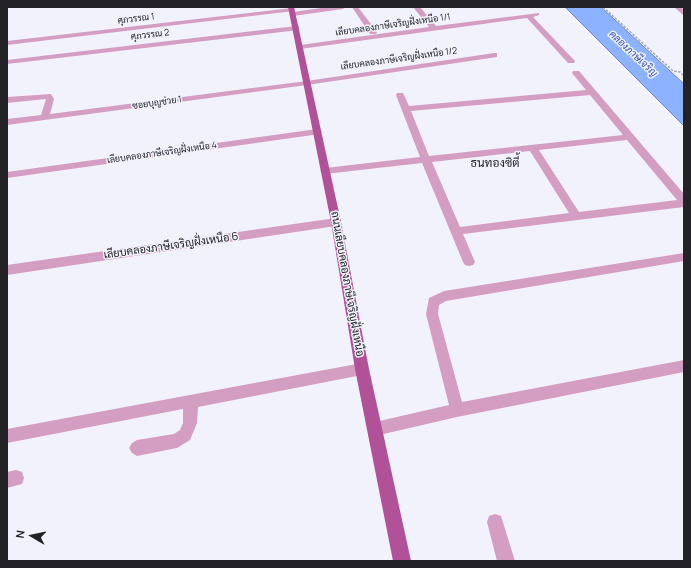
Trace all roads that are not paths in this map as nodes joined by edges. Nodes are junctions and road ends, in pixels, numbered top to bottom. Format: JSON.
{"nodes":[{"id":1,"x":343,"y":7,"type":"edge"},
{"id":2,"x":356,"y":7,"type":"edge"},
{"id":3,"x":416,"y":7,"type":"edge"},
{"id":4,"x":677,"y":7,"type":"edge"},
{"id":5,"x":292,"y":10,"type":"edge"},
{"id":6,"x":537,"y":14,"type":"dead end"},
{"id":7,"x":684,"y":14,"type":"edge"},
{"id":8,"x":528,"y":15,"type":"junction"},
{"id":9,"x":296,"y":28,"type":"junction"},
{"id":10,"x":434,"y":28,"type":"junction"},
{"id":11,"x":373,"y":32,"type":"dead end"},
{"id":12,"x":7,"y":43,"type":"edge"},
{"id":13,"x":300,"y":47,"type":"junction"},
{"id":14,"x":494,"y":55,"type":"dead end"},
{"id":15,"x":571,"y":61,"type":"dead end"},
{"id":16,"x":7,"y":62,"type":"edge"},
{"id":17,"x":576,"y":73,"type":"dead end"},
{"id":18,"x":307,"y":82,"type":"junction"},
{"id":19,"x":592,"y":92,"type":"junction"},
{"id":20,"x":400,"y":95,"type":"dead end"},
{"id":21,"x":7,"y":100,"type":"edge"},
{"id":22,"x":406,"y":109,"type":"junction"},
{"id":23,"x":44,"y":118,"type":"junction"},
{"id":24,"x":7,"y":122,"type":"edge"},
{"id":25,"x":317,"y":132,"type":"junction"},
{"id":26,"x":629,"y":137,"type":"junction"},
{"id":27,"x":533,"y":148,"type":"junction"},
{"id":28,"x":426,"y":160,"type":"junction"},
{"id":29,"x":325,"y":171,"type":"junction"},
{"id":30,"x":7,"y":175,"type":"edge"},
{"id":31,"x":684,"y":202,"type":"edge"},
{"id":32,"x":576,"y":216,"type":"junction"},
{"id":33,"x":336,"y":222,"type":"junction"},
{"id":34,"x":456,"y":231,"type":"junction"},
{"id":35,"x":684,"y":257,"type":"edge"},
{"id":36,"x":469,"y":262,"type":"dead end"},
{"id":37,"x":7,"y":270,"type":"edge"},
{"id":38,"x":684,"y":366,"type":"edge"},
{"id":39,"x":362,"y":370,"type":"junction"},
{"id":40,"x":191,"y":402,"type":"junction"},
{"id":41,"x":458,"y":410,"type":"junction"},
{"id":42,"x":375,"y":429,"type":"junction"},
{"id":43,"x":7,"y":436,"type":"edge"},
{"id":44,"x":137,"y":448,"type":"dead end"},
{"id":45,"x":495,"y":522,"type":"dead end"},
{"id":46,"x":402,"y":561,"type":"edge"},
{"id":47,"x":506,"y":561,"type":"edge"}],
"edges":[{"from":1,"to":5,"type":"street","name":"ศุภวรรณ 1"},
{"from":2,"to":11,"type":"street"},
{"from":3,"to":10,"type":"street"},
{"from":4,"to":7,"type":"street"},
{"from":5,"to":9,"type":"main road","name":"ถนนเลียบคลองภาษีเจริญฝั่งเหนือ"},
{"from":5,"to":12,"type":"street","name":"ศุภวรรณ 1"},
{"from":6,"to":8,"type":"street","name":"เลียบคลองภาษีเจริญฝั่งเหนือ 1/1"},
{"from":8,"to":10,"type":"street","name":"เลียบคลองภาษีเจริญฝั่งเหนือ 1/1"},
{"from":8,"to":15,"type":"street"},
{"from":9,"to":13,"type":"main road","name":"ถนนเลียบคลองภาษีเจริญฝั่งเหนือ"},
{"from":9,"to":16,"type":"street","name":"ศุภวรรณ 2"},
{"from":10,"to":13,"type":"street","name":"เลียบคลองภาษีเจริญฝั่งเหนือ 1/1"},
{"from":13,"to":18,"type":"main road","name":"ถนนเลียบคลองภาษีเจริญฝั่งเหนือ"},
{"from":14,"to":18,"type":"street","name":"เลียบคลองภาษีเจริญฝั่งเหนือ 1/2"},
{"from":17,"to":19,"type":"street"},
{"from":18,"to":23,"type":"street","name":"ซอยบุญช่วย 1"},
{"from":18,"to":25,"type":"main road","name":"ถนนเลียบคลองภาษีเจริญฝั่งเหนือ"},
{"from":19,"to":22,"type":"street"},
{"from":19,"to":26,"type":"street"},
{"from":20,"to":22,"type":"street"},
{"from":21,"to":23,"type":"street"},
{"from":22,"to":28,"type":"street"},
{"from":23,"to":24,"type":"street","name":"ซอยบุญช่วย 1"},
{"from":25,"to":29,"type":"main road","name":"ถนนเลียบคลองภาษีเจริญฝั่งเหนือ"},
{"from":25,"to":30,"type":"street","name":"เลียบคลองภาษีเจริญฝั่งเหนือ 4"},
{"from":26,"to":27,"type":"street"},
{"from":26,"to":31,"type":"street"},
{"from":27,"to":28,"type":"street"},
{"from":27,"to":32,"type":"street"},
{"from":28,"to":29,"type":"street"},
{"from":28,"to":34,"type":"street"},
{"from":29,"to":33,"type":"main road","name":"ถนนเลียบคลองภาษีเจริญฝั่งเหนือ"},
{"from":31,"to":32,"type":"street"},
{"from":32,"to":34,"type":"street"},
{"from":33,"to":37,"type":"street","name":"เลียบคลองภาษีเจริญฝั่งเหนือ 6"},
{"from":33,"to":39,"type":"main road","name":"ถนนเลียบคลองภาษีเจริญฝั่งเหนือ"},
{"from":34,"to":36,"type":"street"},
{"from":35,"to":41,"type":"street"},
{"from":38,"to":41,"type":"street"},
{"from":39,"to":40,"type":"street"},
{"from":39,"to":42,"type":"main road","name":"ถนนเลียบคลองภาษีเจริญฝั่งเหนือ"},
{"from":40,"to":43,"type":"street"},
{"from":40,"to":44,"type":"street"},
{"from":41,"to":42,"type":"street"},
{"from":42,"to":46,"type":"main road","name":"ถนนเลียบคลองภาษีเจริญฝั่งเหนือ"},
{"from":45,"to":47,"type":"street"}]}
